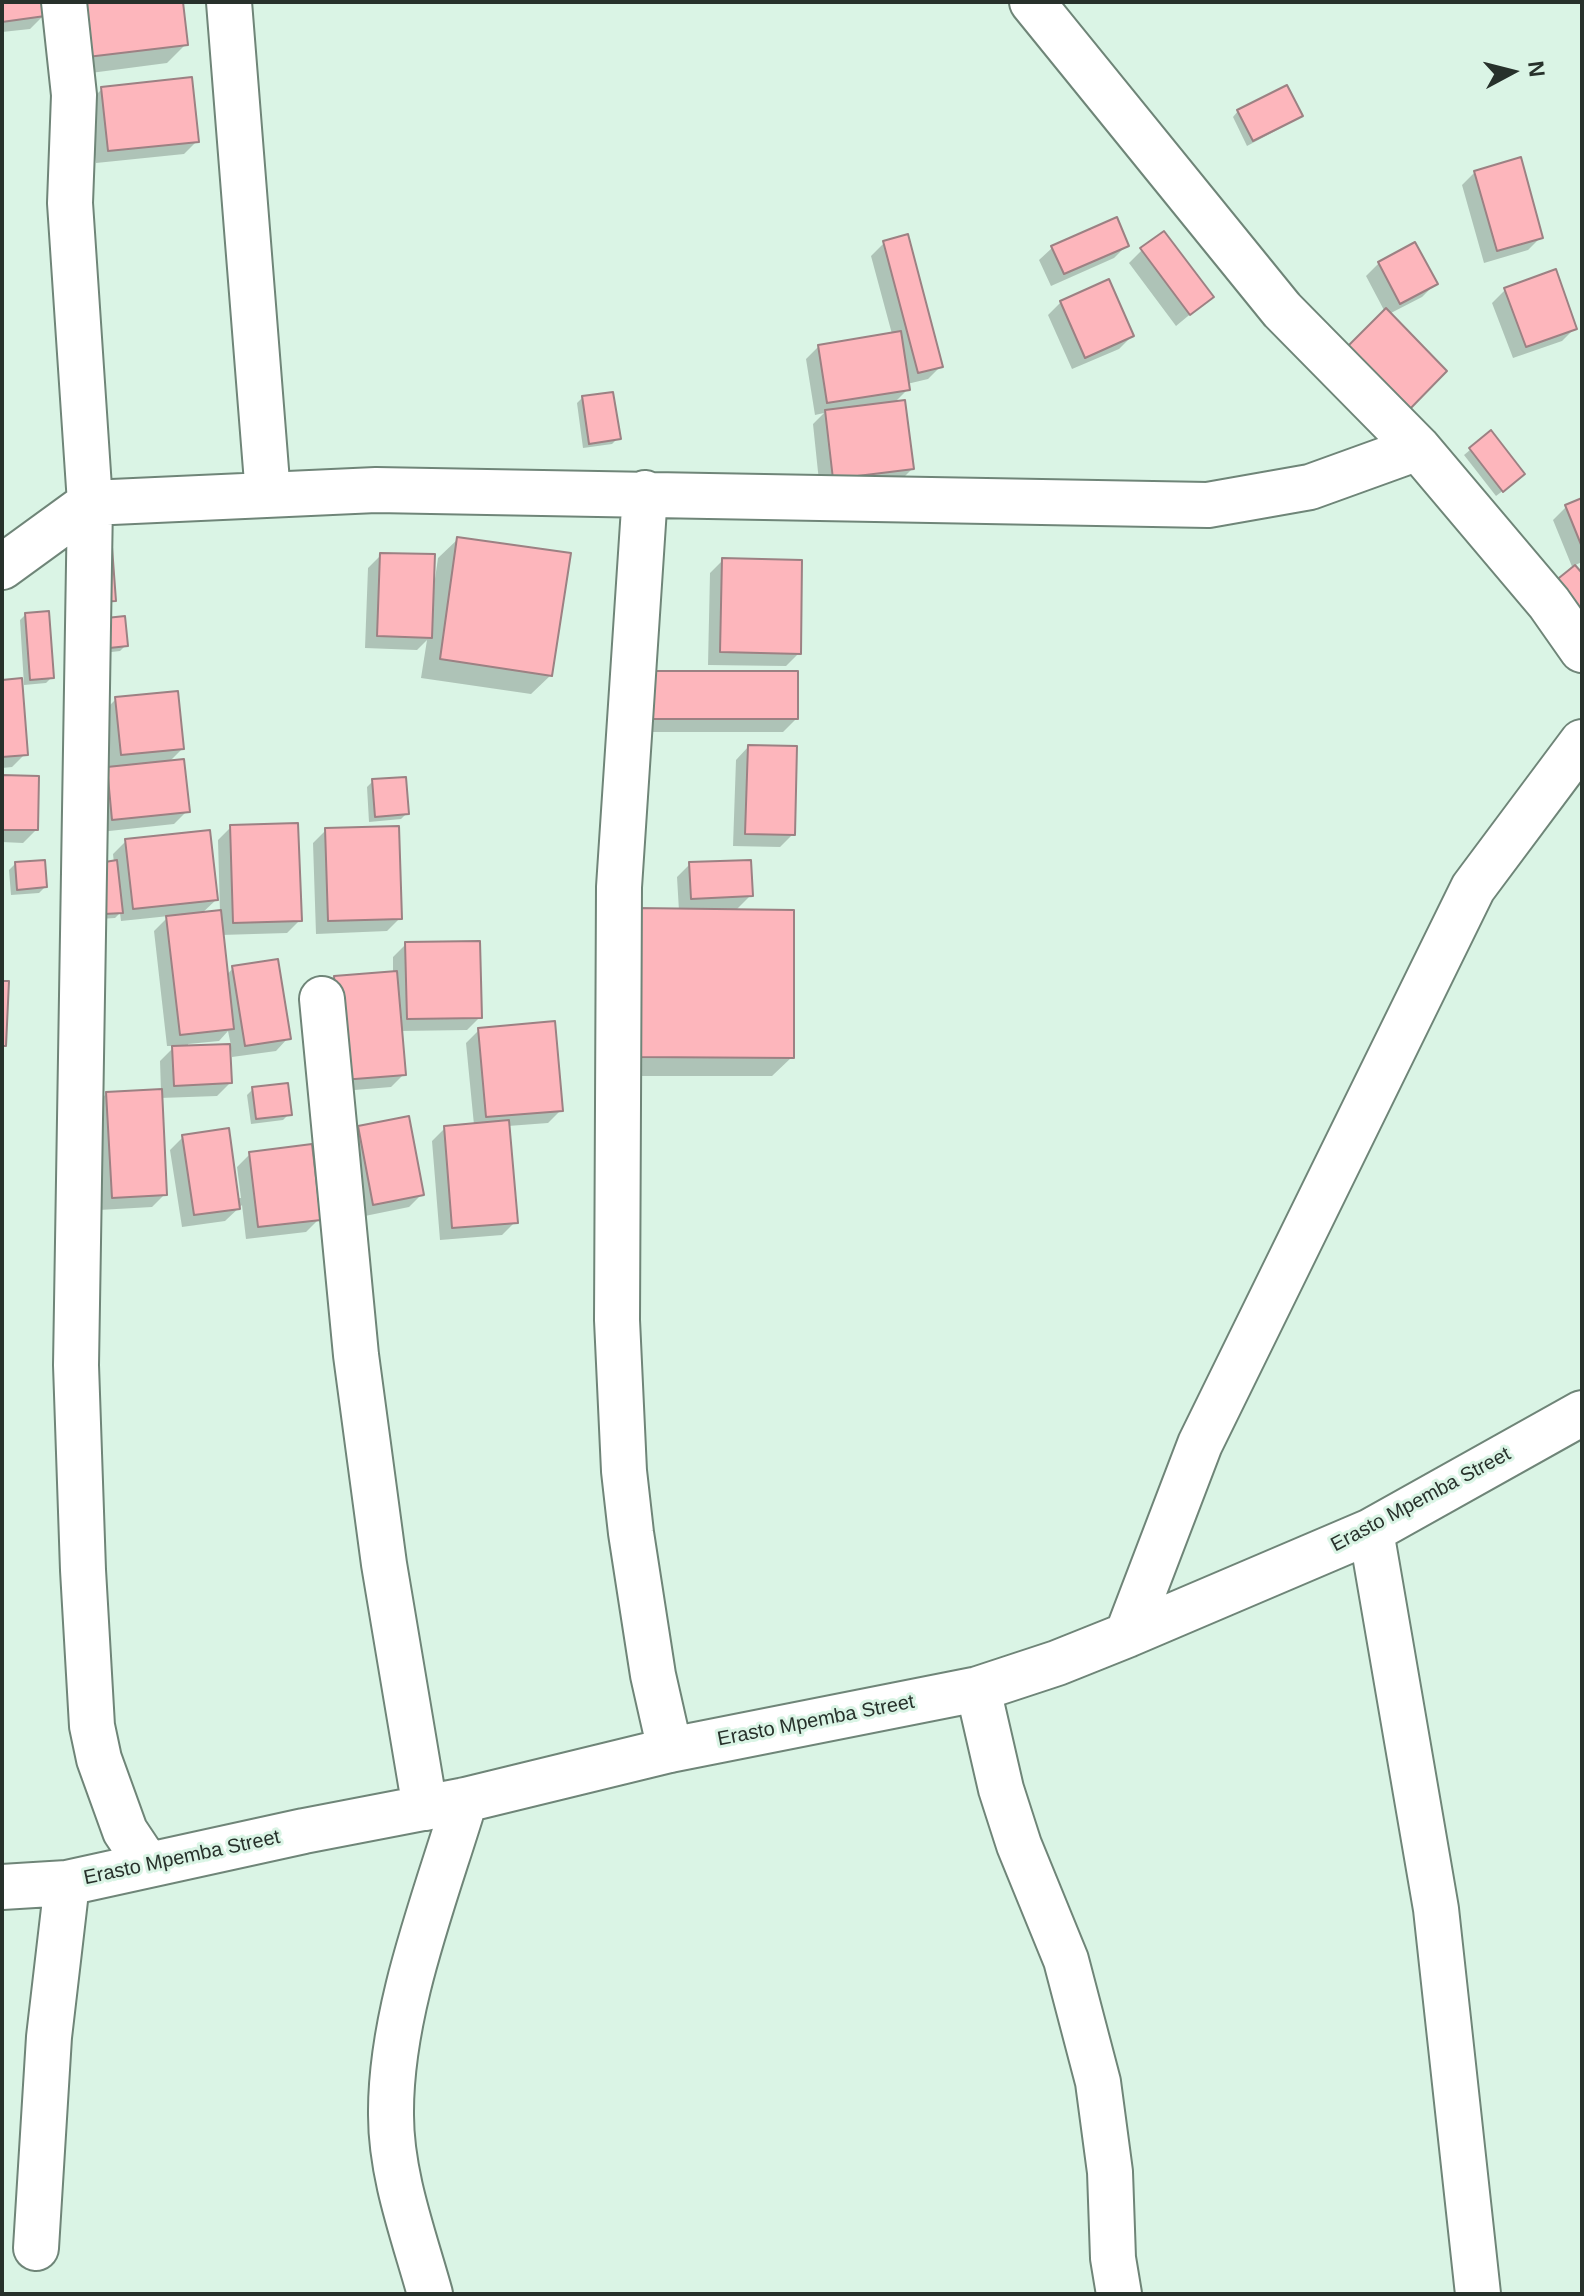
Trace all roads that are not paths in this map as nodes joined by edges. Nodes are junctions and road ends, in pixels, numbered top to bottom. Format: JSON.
{"nodes":[{"id":1,"x":64,"y":2,"type":"edge"},
{"id":2,"x":229,"y":2,"type":"edge"},
{"id":3,"x":1032,"y":2,"type":"edge"},
{"id":4,"x":1418,"y":448,"type":"junction"},
{"id":5,"x":645,"y":493,"type":"junction"},
{"id":6,"x":268,"y":495,"type":"junction"},
{"id":7,"x":90,"y":503,"type":"junction"},
{"id":8,"x":2,"y":567,"type":"edge"},
{"id":9,"x":1582,"y":650,"type":"edge"},
{"id":10,"x":1582,"y":742,"type":"edge"},
{"id":11,"x":322,"y":999,"type":"dead end"},
{"id":12,"x":1582,"y":1413,"type":"edge"},
{"id":13,"x":1371,"y":1531,"type":"junction"},
{"id":14,"x":1127,"y":1635,"type":"junction"},
{"id":15,"x":978,"y":1689,"type":"junction"},
{"id":16,"x":670,"y":1750,"type":"junction"},
{"id":17,"x":445,"y":1804,"type":"junction"},
{"id":18,"x":147,"y":1864,"type":"junction"},
{"id":19,"x":67,"y":1883,"type":"junction"},
{"id":20,"x":2,"y":1887,"type":"edge"},
{"id":21,"x":36,"y":2248,"type":"dead end"},
{"id":22,"x":430,"y":2294,"type":"edge"},
{"id":23,"x":1119,"y":2294,"type":"edge"},
{"id":24,"x":1478,"y":2294,"type":"edge"}],
"edges":[{"from":1,"to":7,"type":"street"},
{"from":2,"to":6,"type":"street"},
{"from":3,"to":4,"type":"street"},
{"from":4,"to":5,"type":"street"},
{"from":4,"to":9,"type":"street"},
{"from":5,"to":6,"type":"street"},
{"from":5,"to":16,"type":"street"},
{"from":6,"to":7,"type":"street"},
{"from":7,"to":8,"type":"street"},
{"from":7,"to":18,"type":"street"},
{"from":10,"to":14,"type":"street"},
{"from":11,"to":17,"type":"street"},
{"from":12,"to":13,"type":"street","name":"Erasto Mpemba Street"},
{"from":13,"to":14,"type":"street","name":"Erasto Mpemba Street"},
{"from":13,"to":24,"type":"street"},
{"from":14,"to":15,"type":"street","name":"Erasto Mpemba Street"},
{"from":15,"to":16,"type":"street","name":"Erasto Mpemba Street"},
{"from":15,"to":23,"type":"street"},
{"from":16,"to":17,"type":"street","name":"Erasto Mpemba Street"},
{"from":17,"to":18,"type":"street","name":"Erasto Mpemba Street"},
{"from":17,"to":22,"type":"street"},
{"from":18,"to":19,"type":"street","name":"Erasto Mpemba Street"},
{"from":19,"to":20,"type":"street","name":"Erasto Mpemba Street"},
{"from":19,"to":21,"type":"street"}]}
